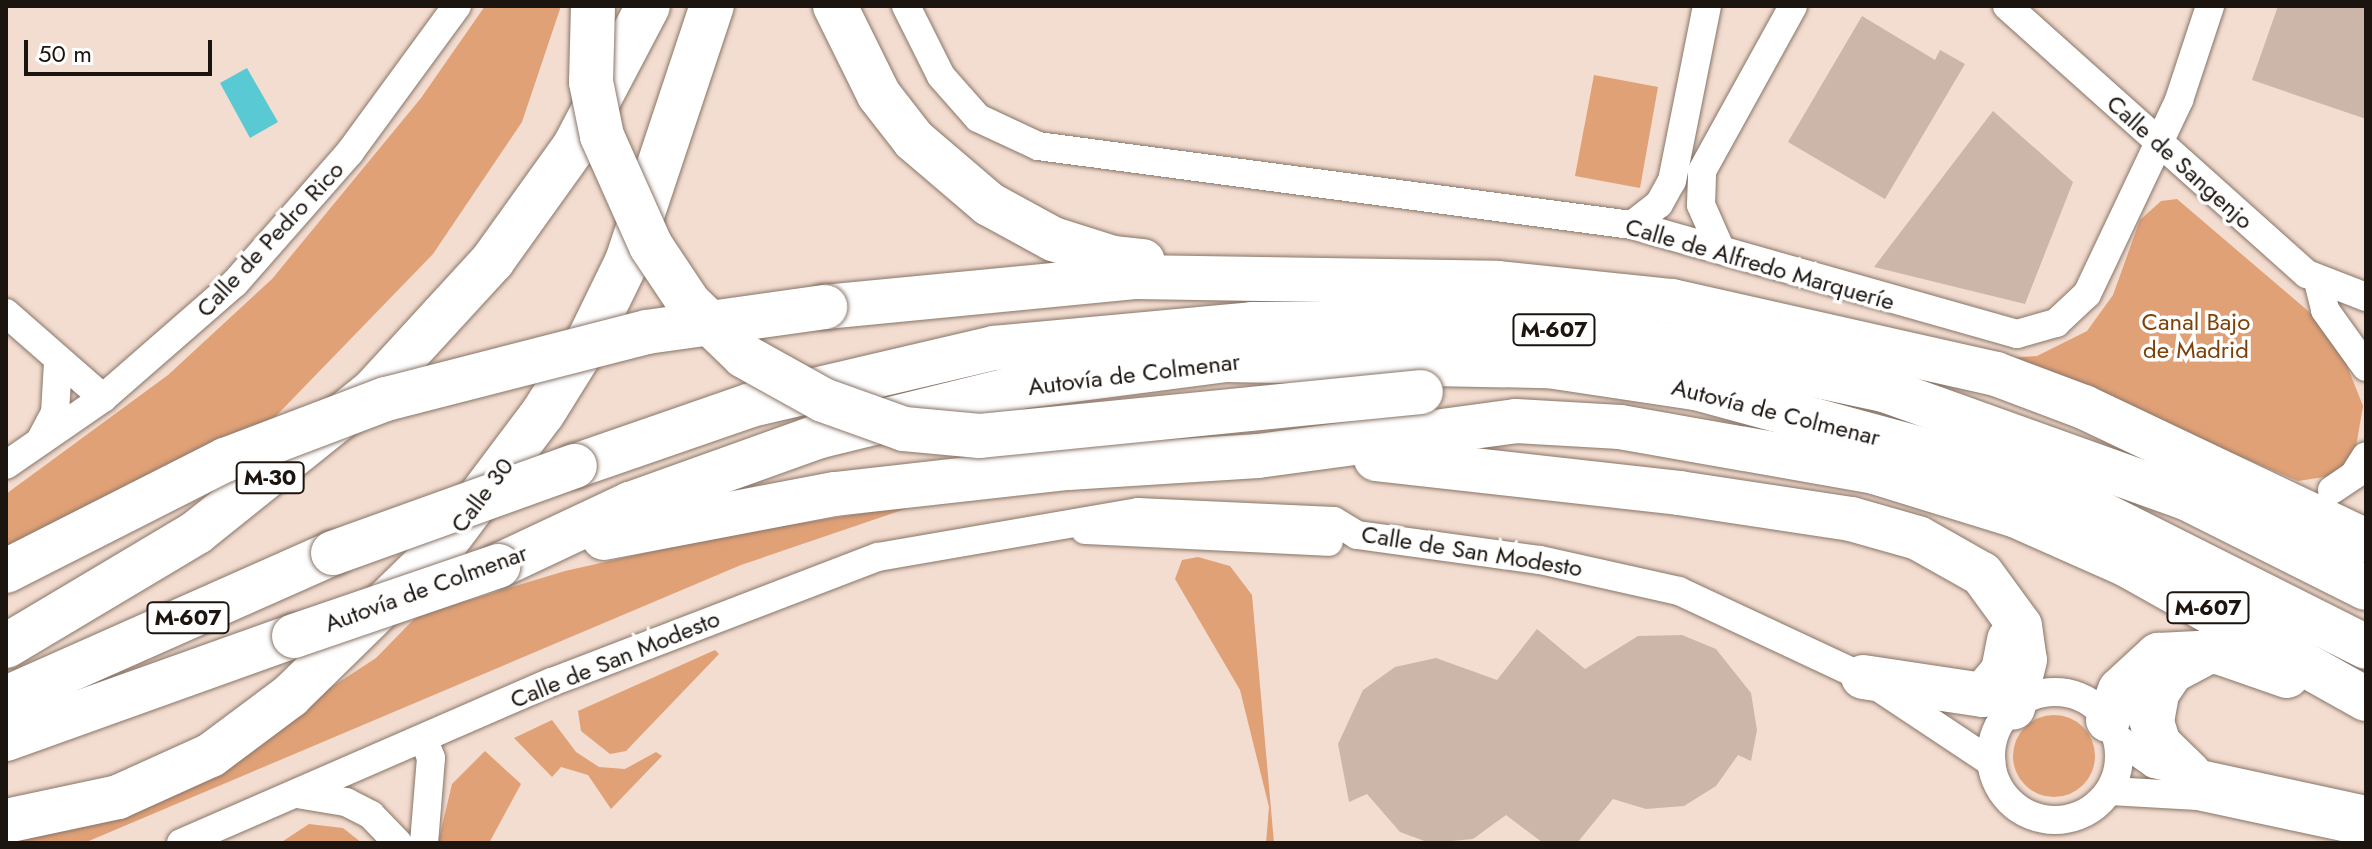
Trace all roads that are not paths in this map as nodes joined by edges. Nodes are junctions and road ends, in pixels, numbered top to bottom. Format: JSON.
{"nodes":[{"id":1,"x":457,"y":6,"type":"edge"},
{"id":2,"x":593,"y":6,"type":"edge"},
{"id":3,"x":617,"y":6,"type":"edge"},
{"id":4,"x":648,"y":6,"type":"edge"},
{"id":5,"x":712,"y":6,"type":"edge"},
{"id":6,"x":835,"y":6,"type":"edge"},
{"id":7,"x":906,"y":6,"type":"edge"},
{"id":8,"x":1707,"y":6,"type":"edge"},
{"id":9,"x":1793,"y":6,"type":"edge"},
{"id":10,"x":2007,"y":6,"type":"edge"},
{"id":11,"x":2210,"y":6,"type":"edge"},
{"id":12,"x":2158,"y":141,"type":"junction"},
{"id":13,"x":1676,"y":159,"type":"junction"},
{"id":14,"x":1705,"y":161,"type":"junction"},
{"id":15,"x":1632,"y":225,"type":"junction"},
{"id":16,"x":1720,"y":248,"type":"junction"},
{"id":17,"x":1365,"y":278,"type":"junction"},
{"id":18,"x":2318,"y":281,"type":"junction"},
{"id":19,"x":2366,"y":297,"type":"edge"},
{"id":20,"x":6,"y":313,"type":"edge"},
{"id":21,"x":58,"y":363,"type":"junction"},
{"id":22,"x":1942,"y":364,"type":"junction"},
{"id":23,"x":2366,"y":367,"type":"edge"},
{"id":24,"x":103,"y":398,"type":"junction"},
{"id":25,"x":751,"y":405,"type":"junction"},
{"id":26,"x":2084,"y":407,"type":"junction"},
{"id":27,"x":1804,"y":417,"type":"junction"},
{"id":28,"x":39,"y":442,"type":"junction"},
{"id":29,"x":1258,"y":456,"type":"junction"},
{"id":30,"x":2366,"y":456,"type":"edge"},
{"id":31,"x":6,"y":465,"type":"edge"},
{"id":32,"x":2349,"y":502,"type":"edge"},
{"id":33,"x":1064,"y":528,"type":"junction"},
{"id":34,"x":1340,"y":533,"type":"junction"},
{"id":35,"x":2366,"y":541,"type":"edge"},
{"id":36,"x":2366,"y":558,"type":"edge"},
{"id":37,"x":498,"y":566,"type":"junction"},
{"id":38,"x":6,"y":571,"type":"edge"},
{"id":39,"x":2366,"y":588,"type":"edge"},
{"id":40,"x":2009,"y":606,"type":"junction"},
{"id":41,"x":6,"y":625,"type":"edge"},
{"id":42,"x":6,"y":646,"type":"edge"},
{"id":43,"x":2366,"y":647,"type":"edge"},
{"id":44,"x":2218,"y":652,"type":"junction"},
{"id":45,"x":1863,"y":677,"type":"junction"},
{"id":46,"x":6,"y":698,"type":"edge"},
{"id":47,"x":2366,"y":699,"type":"edge"},
{"id":48,"x":2011,"y":710,"type":"junction"},
{"id":49,"x":2366,"y":714,"type":"edge"},
{"id":50,"x":2112,"y":729,"type":"junction"},
{"id":51,"x":6,"y":739,"type":"edge"},
{"id":52,"x":424,"y":740,"type":"junction"},
{"id":53,"x":1991,"y":762,"type":"junction"},
{"id":54,"x":2189,"y":773,"type":"junction"},
{"id":55,"x":2110,"y":791,"type":"junction"},
{"id":56,"x":296,"y":794,"type":"junction"},
{"id":57,"x":2366,"y":810,"type":"edge"},
{"id":58,"x":6,"y":821,"type":"edge"},
{"id":59,"x":2366,"y":832,"type":"edge"},
{"id":60,"x":181,"y":843,"type":"edge"},
{"id":61,"x":398,"y":843,"type":"edge"},
{"id":62,"x":424,"y":843,"type":"edge"}],
"edges":[{"from":1,"to":24,"type":"street","name":"Calle de Pedro Rico"},
{"from":2,"to":27,"type":"highway","bridge":true},
{"from":3,"to":41,"type":"highway"},
{"from":4,"to":42,"type":"highway","number":"M-30"},
{"from":5,"to":58,"type":"highway","name":"Calle 30"},
{"from":6,"to":17,"type":"highway"},
{"from":7,"to":15,"type":"street","name":"Calle de Alfredo Marqueríe"},
{"from":8,"to":13,"type":"street"},
{"from":9,"to":14,"type":"street"},
{"from":10,"to":12,"type":"street","name":"Calle de Sangenjo"},
{"from":11,"to":12,"type":"street","name":"Calle de Alfredo Marqueríe"},
{"from":12,"to":16,"type":"street","name":"Calle de Alfredo Marqueríe"},
{"from":12,"to":18,"type":"street","name":"Calle de Sangenjo"},
{"from":13,"to":14,"type":"street"},
{"from":13,"to":15,"type":"street"},
{"from":14,"to":16,"type":"street"},
{"from":15,"to":16,"type":"street","name":"Calle de Alfredo Marqueríe"},
{"from":17,"to":22,"type":"highway"},
{"from":17,"to":25,"type":"highway"},
{"from":17,"to":38,"type":"highway","bridge":true},
{"from":18,"to":19,"type":"street","name":"Calle de Sangenjo"},
{"from":18,"to":23,"type":"street"},
{"from":20,"to":21,"type":"street"},
{"from":21,"to":24,"type":"street"},
{"from":21,"to":28,"type":"street"},
{"from":22,"to":26,"type":"highway"},
{"from":22,"to":36,"type":"highway"},
{"from":24,"to":28,"type":"street","name":"Calle de Pedro Rico"},
{"from":25,"to":39,"type":"highway","name":"Autovía de Colmenar","number":"M-607"},
{"from":25,"to":46,"type":"highway","name":"Autovía de Colmenar","number":"M-607","bridge":true},
{"from":26,"to":32,"type":"highway"},
{"from":26,"to":35,"type":"highway"},
{"from":27,"to":37,"type":"highway","name":"Autovía de Colmenar","number":"M-607"},
{"from":27,"to":43,"type":"highway","name":"Autovía de Colmenar","number":"M-607"},
{"from":28,"to":31,"type":"street","name":"Calle de Pedro Rico"},
{"from":29,"to":37,"type":"highway"},
{"from":29,"to":40,"type":"highway"},
{"from":29,"to":47,"type":"highway","number":"M-607"},
{"from":30,"to":32,"type":"street"},
{"from":33,"to":34,"type":"street","name":"Calle de San Modesto"},
{"from":33,"to":34,"type":"street","name":"Calle de San Modesto"},
{"from":33,"to":52,"type":"street","name":"Calle de San Modesto"},
{"from":34,"to":45,"type":"street","name":"Calle de San Modesto"},
{"from":37,"to":51,"type":"highway","name":"Autovía de Colmenar","number":"M-607","bridge":true},
{"from":40,"to":45,"type":"highway"},
{"from":40,"to":48,"type":"highway"},
{"from":44,"to":49,"type":"highway"},
{"from":44,"to":50,"type":"highway"},
{"from":44,"to":54,"type":"highway"},
{"from":45,"to":48,"type":"street","name":"Calle de San Modesto"},
{"from":45,"to":53,"type":"street","name":"Calle de San Modesto"},
{"from":48,"to":50,"type":"street"},
{"from":48,"to":53,"type":"street"},
{"from":50,"to":54,"type":"street"},
{"from":50,"to":55,"type":"street"},
{"from":52,"to":56,"type":"street","name":"Calle de San Modesto"},
{"from":52,"to":62,"type":"street"},
{"from":53,"to":55,"type":"street"},
{"from":54,"to":57,"type":"street"},
{"from":55,"to":59,"type":"street"},
{"from":56,"to":60,"type":"street","name":"Calle de San Modesto"},
{"from":56,"to":61,"type":"street"}]}
